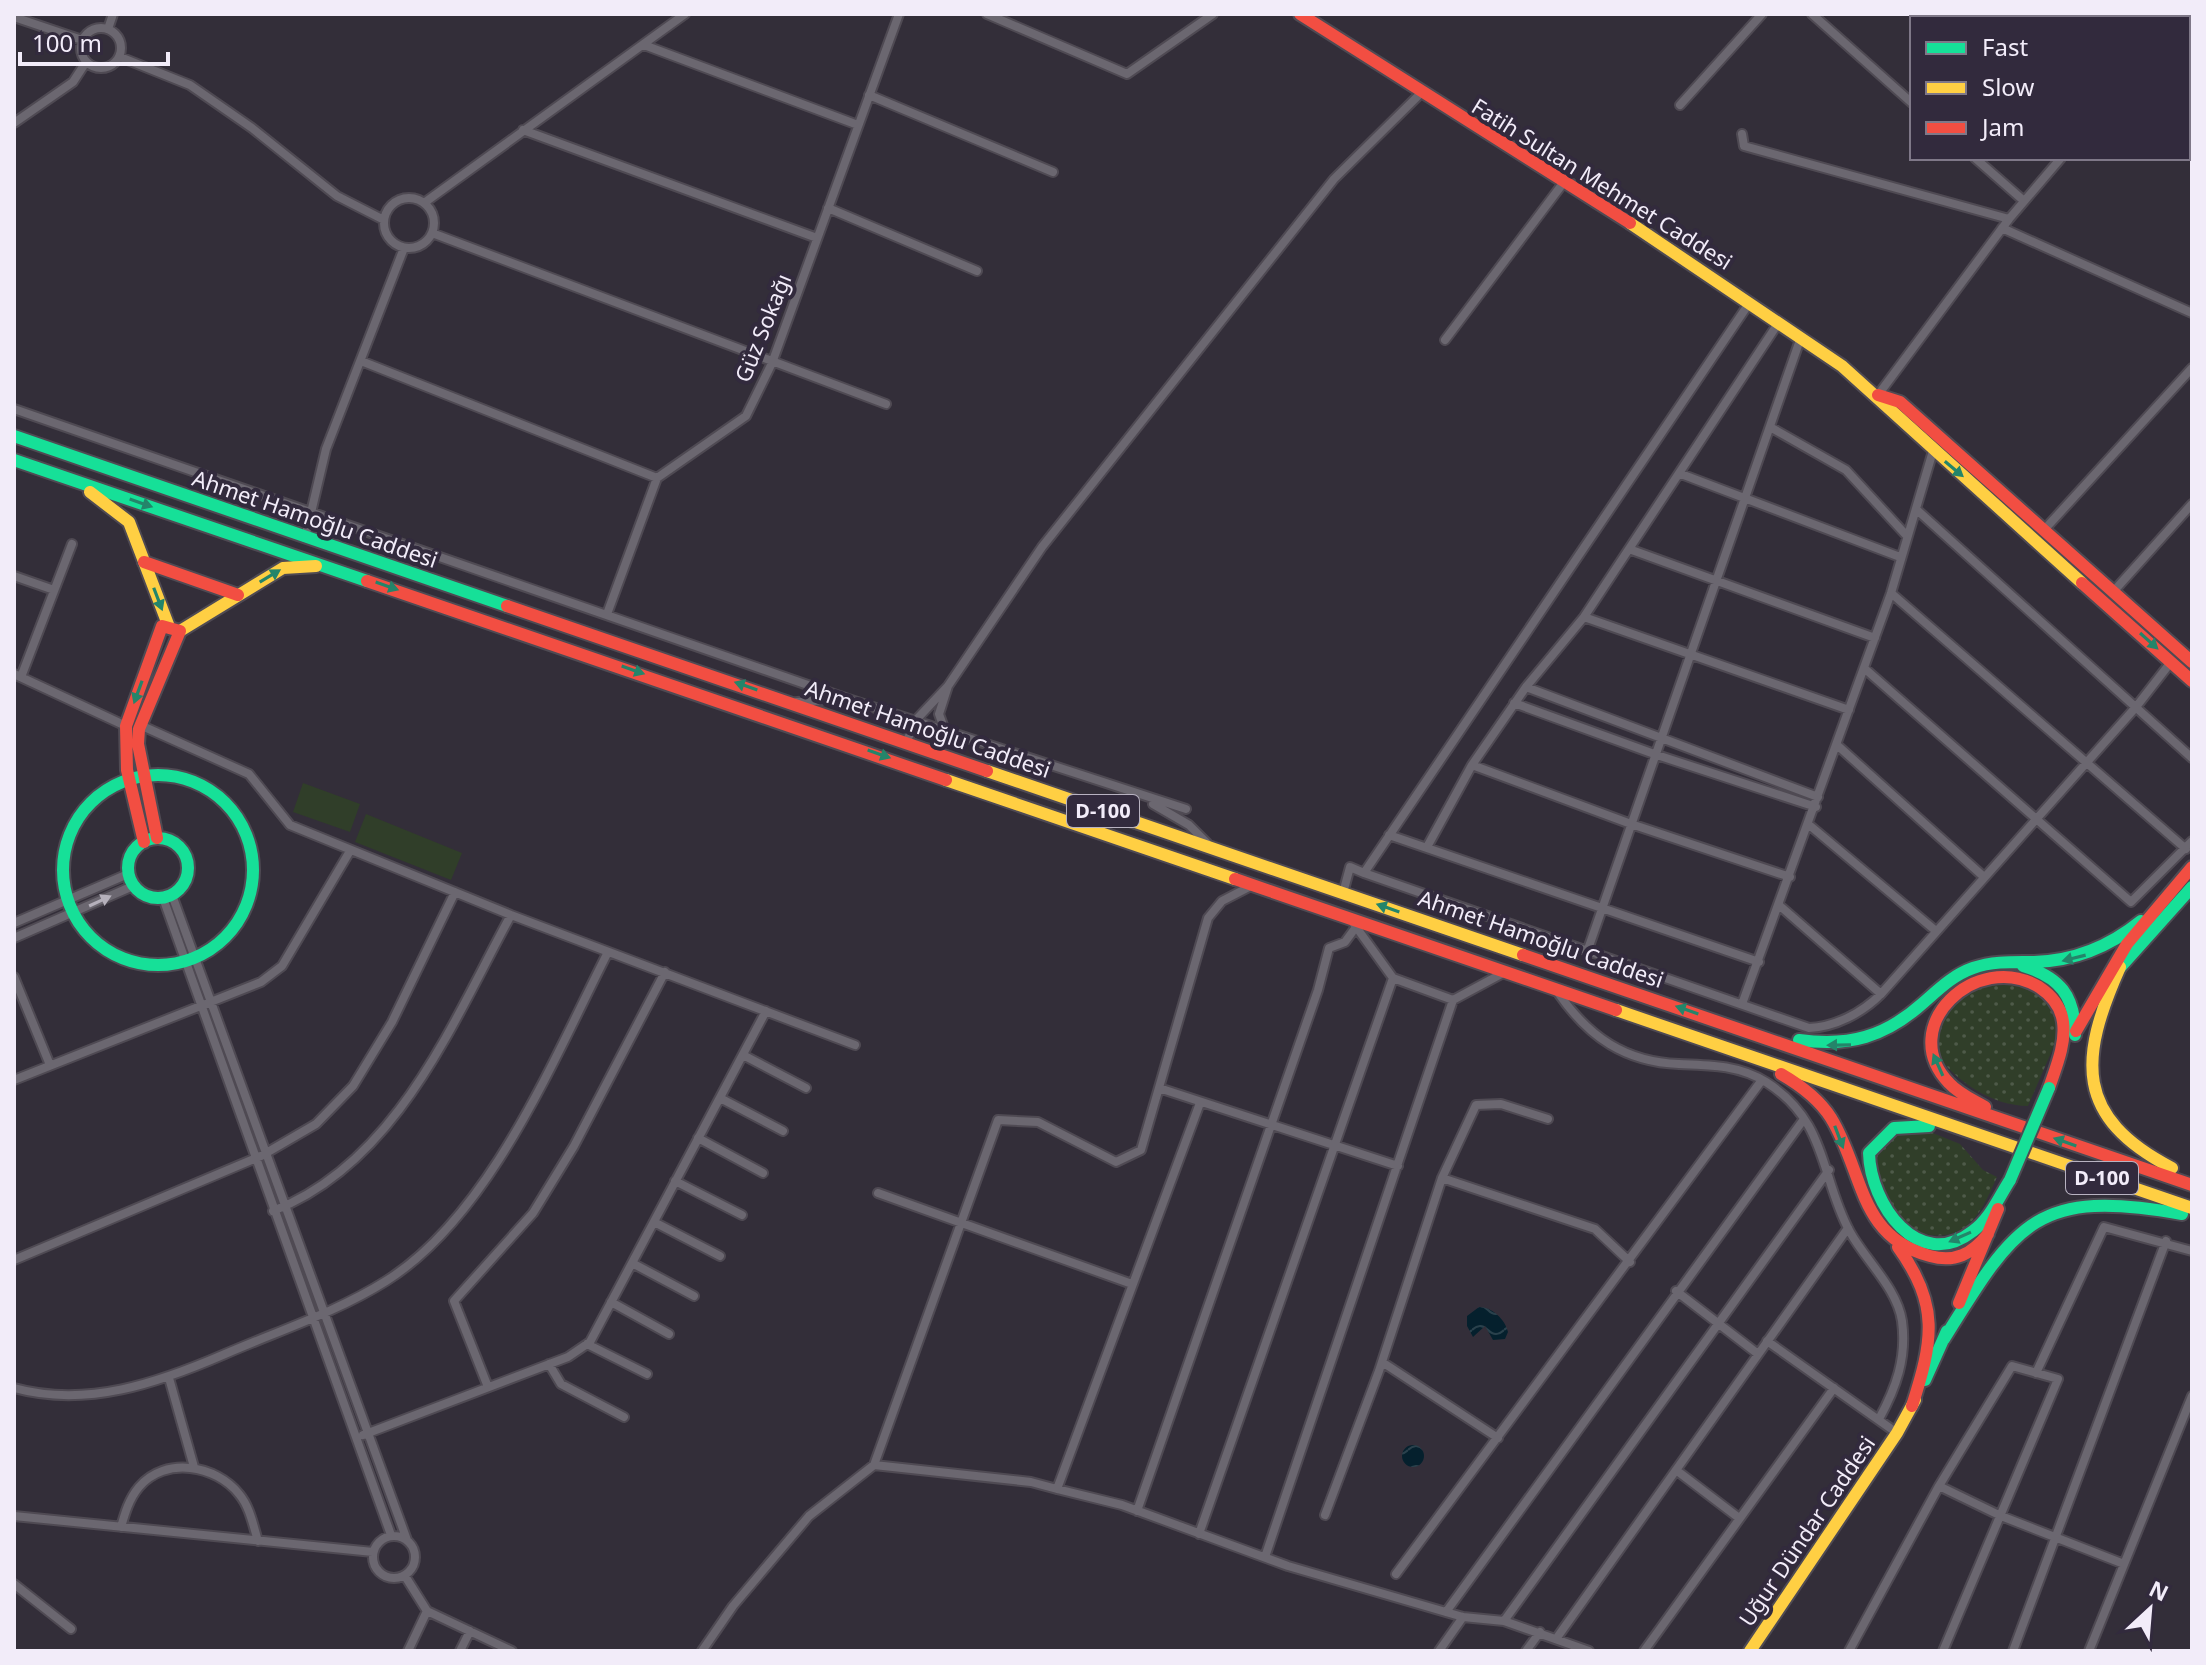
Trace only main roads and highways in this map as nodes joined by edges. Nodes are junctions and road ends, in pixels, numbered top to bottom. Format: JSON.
{"nodes":[{"id":1,"x":1300,"y":14,"type":"edge"},
{"id":2,"x":1878,"y":395,"type":"junction"},
{"id":3,"x":14,"y":436,"type":"edge"},
{"id":4,"x":1944,"y":440,"type":"junction"},
{"id":5,"x":1933,"y":451,"type":"junction"},
{"id":6,"x":14,"y":460,"type":"edge"},
{"id":7,"x":37,"y":468,"type":"junction"},
{"id":8,"x":2041,"y":535,"type":"junction"},
{"id":9,"x":144,"y":562,"type":"junction"},
{"id":10,"x":342,"y":571,"type":"junction"},
{"id":11,"x":238,"y":595,"type":"junction"},
{"id":12,"x":175,"y":629,"type":"junction"},
{"id":13,"x":2180,"y":651,"type":"junction"},
{"id":14,"x":2171,"y":662,"type":"junction"},
{"id":15,"x":2192,"y":662,"type":"edge"},
{"id":16,"x":2192,"y":681,"type":"edge"},
{"id":17,"x":143,"y":776,"type":"junction"},
{"id":18,"x":128,"y":778,"type":"junction"},
{"id":19,"x":150,"y":840,"type":"junction"},
{"id":20,"x":2192,"y":867,"type":"edge"},
{"id":21,"x":2192,"y":887,"type":"edge"},
{"id":22,"x":2141,"y":921,"type":"junction"},
{"id":23,"x":2007,"y":962,"type":"junction"},
{"id":24,"x":2120,"y":967,"type":"junction"},
{"id":25,"x":1738,"y":1027,"type":"junction"},
{"id":26,"x":2075,"y":1035,"type":"junction"},
{"id":27,"x":1714,"y":1042,"type":"junction"},
{"id":28,"x":2049,"y":1088,"type":"junction"},
{"id":29,"x":2021,"y":1127,"type":"junction"},
{"id":30,"x":2011,"y":1147,"type":"junction"},
{"id":31,"x":2192,"y":1177,"type":"edge"},
{"id":32,"x":2010,"y":1180,"type":"junction"},
{"id":33,"x":2192,"y":1185,"type":"edge"},
{"id":34,"x":2192,"y":1208,"type":"edge"},
{"id":35,"x":2192,"y":1217,"type":"edge"},
{"id":36,"x":1988,"y":1234,"type":"junction"},
{"id":37,"x":1889,"y":1236,"type":"junction"},
{"id":38,"x":1944,"y":1339,"type":"junction"},
{"id":39,"x":1912,"y":1406,"type":"junction"},
{"id":40,"x":1750,"y":1651,"type":"edge"}],
"edges":[{"from":1,"to":2,"type":"main road","name":"Fatih Sultan Mehmet Caddesi"},
{"from":2,"to":4,"type":"main road","name":"Fatih Sultan Mehmet Caddesi"},
{"from":2,"to":5,"type":"main road","name":"Fatih Sultan Mehmet Caddesi"},
{"from":25,"to":3,"type":"main road","name":"Ahmet Hamoğlu Caddesi","number":"D-100","one_way":true},
{"from":4,"to":5,"type":"main road"},
{"from":4,"to":8,"type":"main road","name":"Fatih Sultan Mehmet Caddesi"},
{"from":5,"to":8,"type":"main road","name":"Fatih Sultan Mehmet Caddesi","one_way":true},
{"from":6,"to":7,"type":"main road","name":"Ahmet Hamoğlu Caddesi","number":"D-100"},
{"from":7,"to":9,"type":"main road"},
{"from":7,"to":10,"type":"main road","name":"Ahmet Hamoğlu Caddesi","number":"D-100","one_way":true},
{"from":8,"to":13,"type":"main road","name":"Fatih Sultan Mehmet Caddesi"},
{"from":8,"to":14,"type":"main road","name":"Fatih Sultan Mehmet Caddesi","one_way":true},
{"from":9,"to":11,"type":"main road"},
{"from":9,"to":12,"type":"main road","one_way":true},
{"from":11,"to":10,"type":"main road","one_way":true},
{"from":10,"to":27,"type":"main road","name":"Ahmet Hamoğlu Caddesi","number":"D-100","one_way":true},
{"from":11,"to":12,"type":"main road"},
{"from":12,"to":17,"type":"main road"},
{"from":12,"to":18,"type":"main road","one_way":true},
{"from":13,"to":14,"type":"main road"},
{"from":13,"to":15,"type":"main road","name":"Fatih Sultan Mehmet Caddesi"},
{"from":14,"to":16,"type":"main road","name":"Fatih Sultan Mehmet Caddesi"},
{"from":17,"to":18,"type":"main road"},
{"from":17,"to":18,"type":"main road"},
{"from":17,"to":19,"type":"main road"},
{"from":18,"to":19,"type":"main road"},
{"from":19,"to":19,"type":"main road"},
{"from":20,"to":22,"type":"main road"},
{"from":21,"to":24,"type":"main road"},
{"from":22,"to":23,"type":"main road","one_way":true},
{"from":22,"to":26,"type":"main road"},
{"from":23,"to":25,"type":"main road","one_way":true},
{"from":23,"to":26,"type":"main road"},
{"from":24,"to":26,"type":"main road"},
{"from":24,"to":31,"type":"main road"},
{"from":25,"to":29,"type":"main road","name":"Ahmet Hamoğlu Caddesi","number":"D-100"},
{"from":26,"to":28,"type":"main road"},
{"from":27,"to":30,"type":"main road","name":"Ahmet Hamoğlu Caddesi","number":"D-100"},
{"from":27,"to":37,"type":"main road","one_way":true},
{"from":29,"to":28,"type":"main road","one_way":true},
{"from":28,"to":32,"type":"main road","bridge":true},
{"from":33,"to":29,"type":"main road","name":"Ahmet Hamoğlu Caddesi","number":"D-100","one_way":true},
{"from":32,"to":30,"type":"main road","one_way":true},
{"from":30,"to":34,"type":"main road","name":"Ahmet Hamoğlu Caddesi","number":"D-100"},
{"from":32,"to":36,"type":"main road"},
{"from":35,"to":38,"type":"main road"},
{"from":36,"to":37,"type":"main road"},
{"from":36,"to":38,"type":"main road"},
{"from":37,"to":39,"type":"main road"},
{"from":38,"to":39,"type":"main road"},
{"from":39,"to":40,"type":"main road","name":"Uğur Dündar Caddesi"}]}
